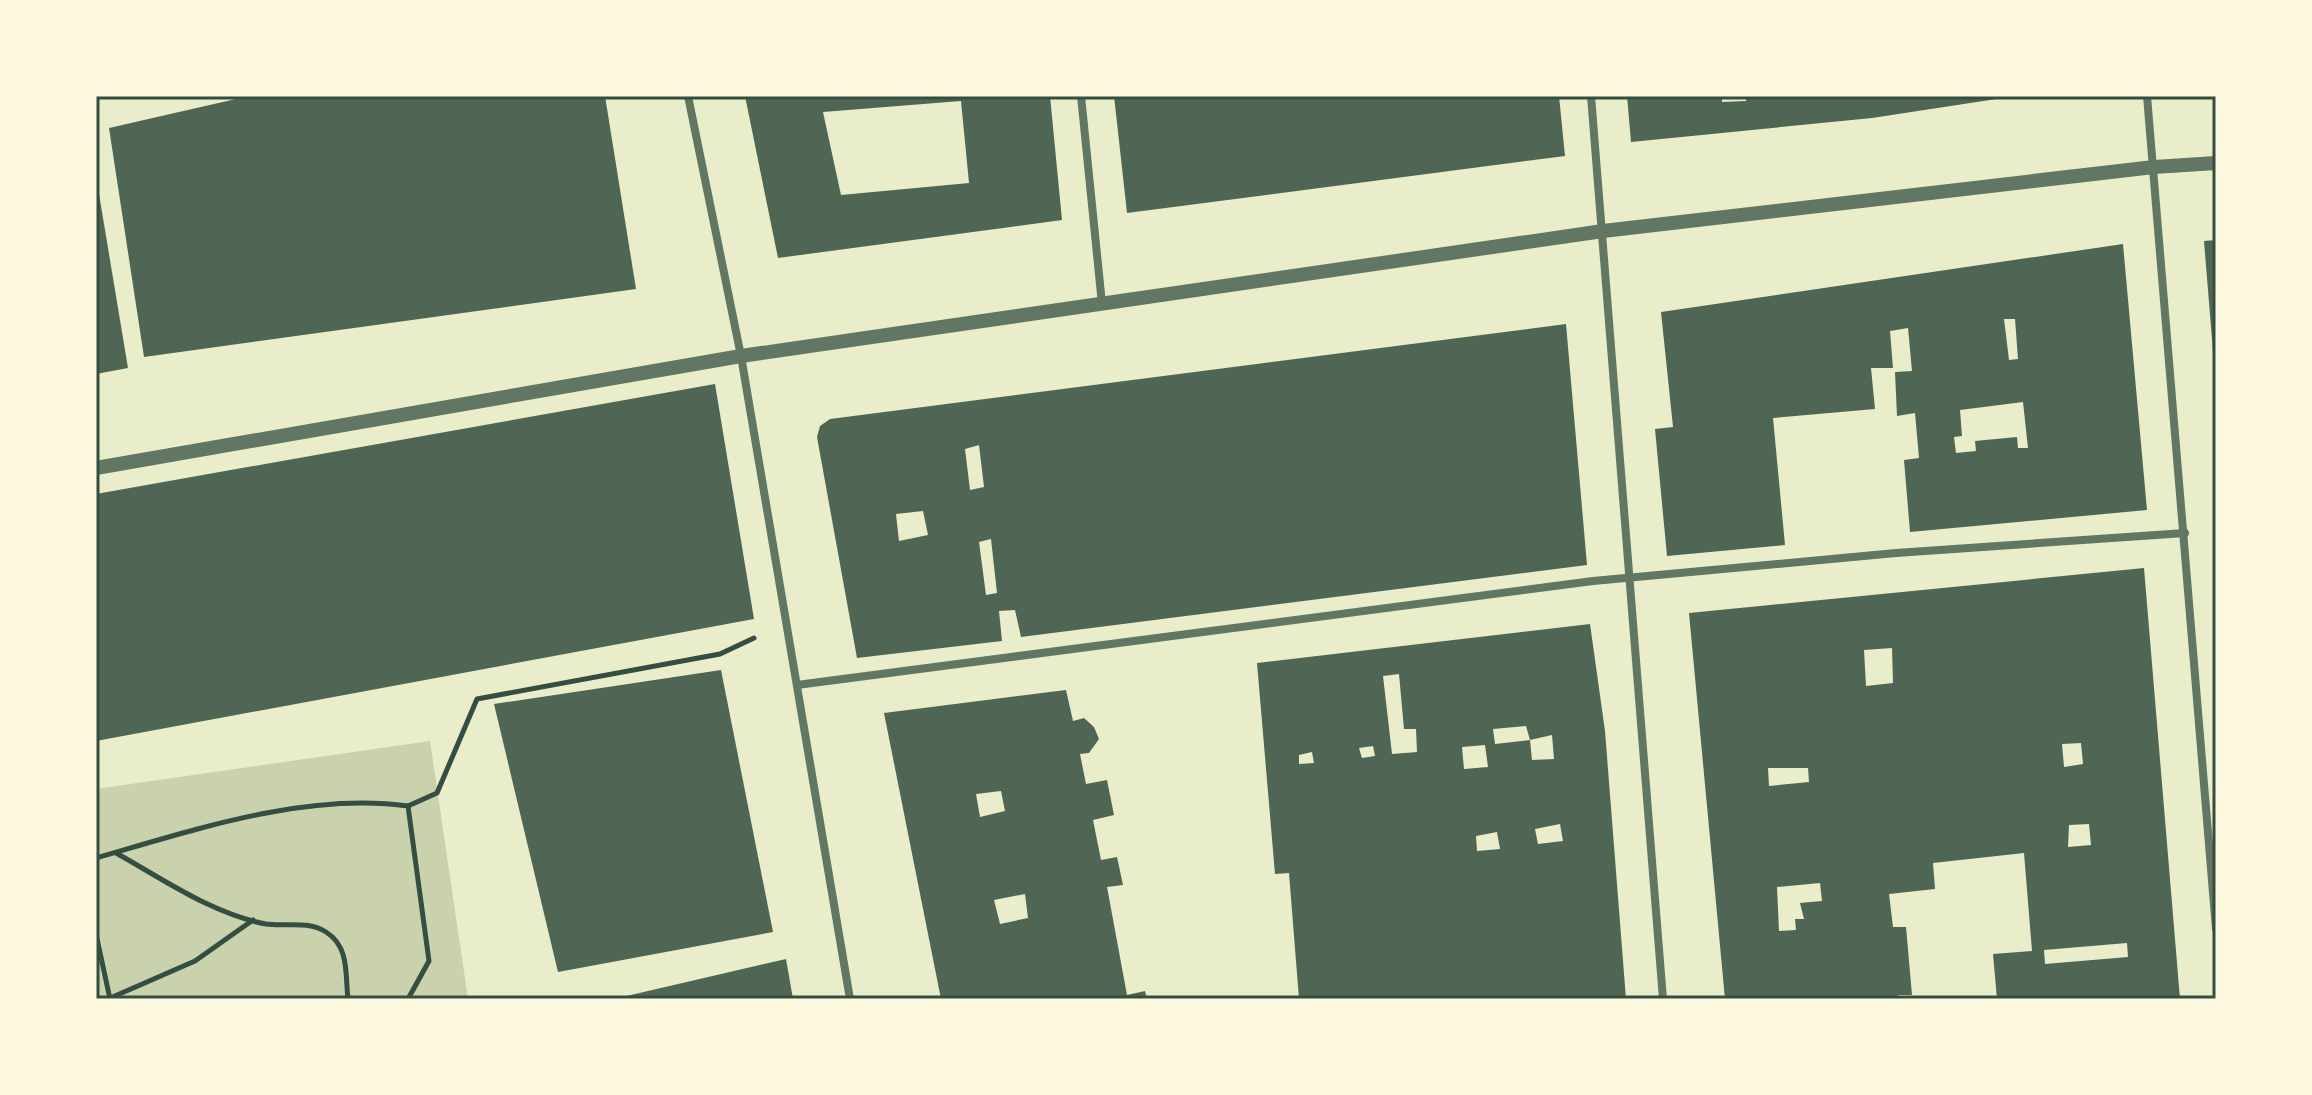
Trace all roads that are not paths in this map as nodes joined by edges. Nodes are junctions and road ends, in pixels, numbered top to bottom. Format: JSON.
{"nodes":[{"id":1,"x":688,"y":96,"type":"edge"},
{"id":2,"x":1081,"y":96,"type":"edge"},
{"id":3,"x":1591,"y":96,"type":"edge"},
{"id":4,"x":2147,"y":96,"type":"edge"},
{"id":5,"x":2216,"y":163,"type":"edge"},
{"id":6,"x":2154,"y":167,"type":"junction"},
{"id":7,"x":1603,"y":231,"type":"junction"},
{"id":8,"x":1102,"y":304,"type":"junction"},
{"id":9,"x":741,"y":356,"type":"junction"},
{"id":10,"x":96,"y":468,"type":"edge"},
{"id":11,"x":2185,"y":533,"type":"junction"},
{"id":12,"x":1626,"y":579,"type":"junction"},
{"id":13,"x":797,"y":685,"type":"junction"},
{"id":14,"x":2216,"y":929,"type":"edge"},
{"id":15,"x":850,"y":999,"type":"edge"},
{"id":16,"x":1663,"y":999,"type":"edge"}],
"edges":[{"from":1,"to":9,"type":"street"},
{"from":2,"to":8,"type":"street"},
{"from":3,"to":7,"type":"street"},
{"from":4,"to":6,"type":"street"},
{"from":5,"to":6,"type":"street"},
{"from":6,"to":7,"type":"street"},
{"from":6,"to":11,"type":"street"},
{"from":7,"to":8,"type":"street"},
{"from":7,"to":12,"type":"street"},
{"from":8,"to":9,"type":"street"},
{"from":9,"to":10,"type":"street"},
{"from":9,"to":13,"type":"street"},
{"from":11,"to":12,"type":"street"},
{"from":11,"to":14,"type":"street"},
{"from":12,"to":13,"type":"street"},
{"from":12,"to":16,"type":"street"},
{"from":13,"to":15,"type":"street"}]}
